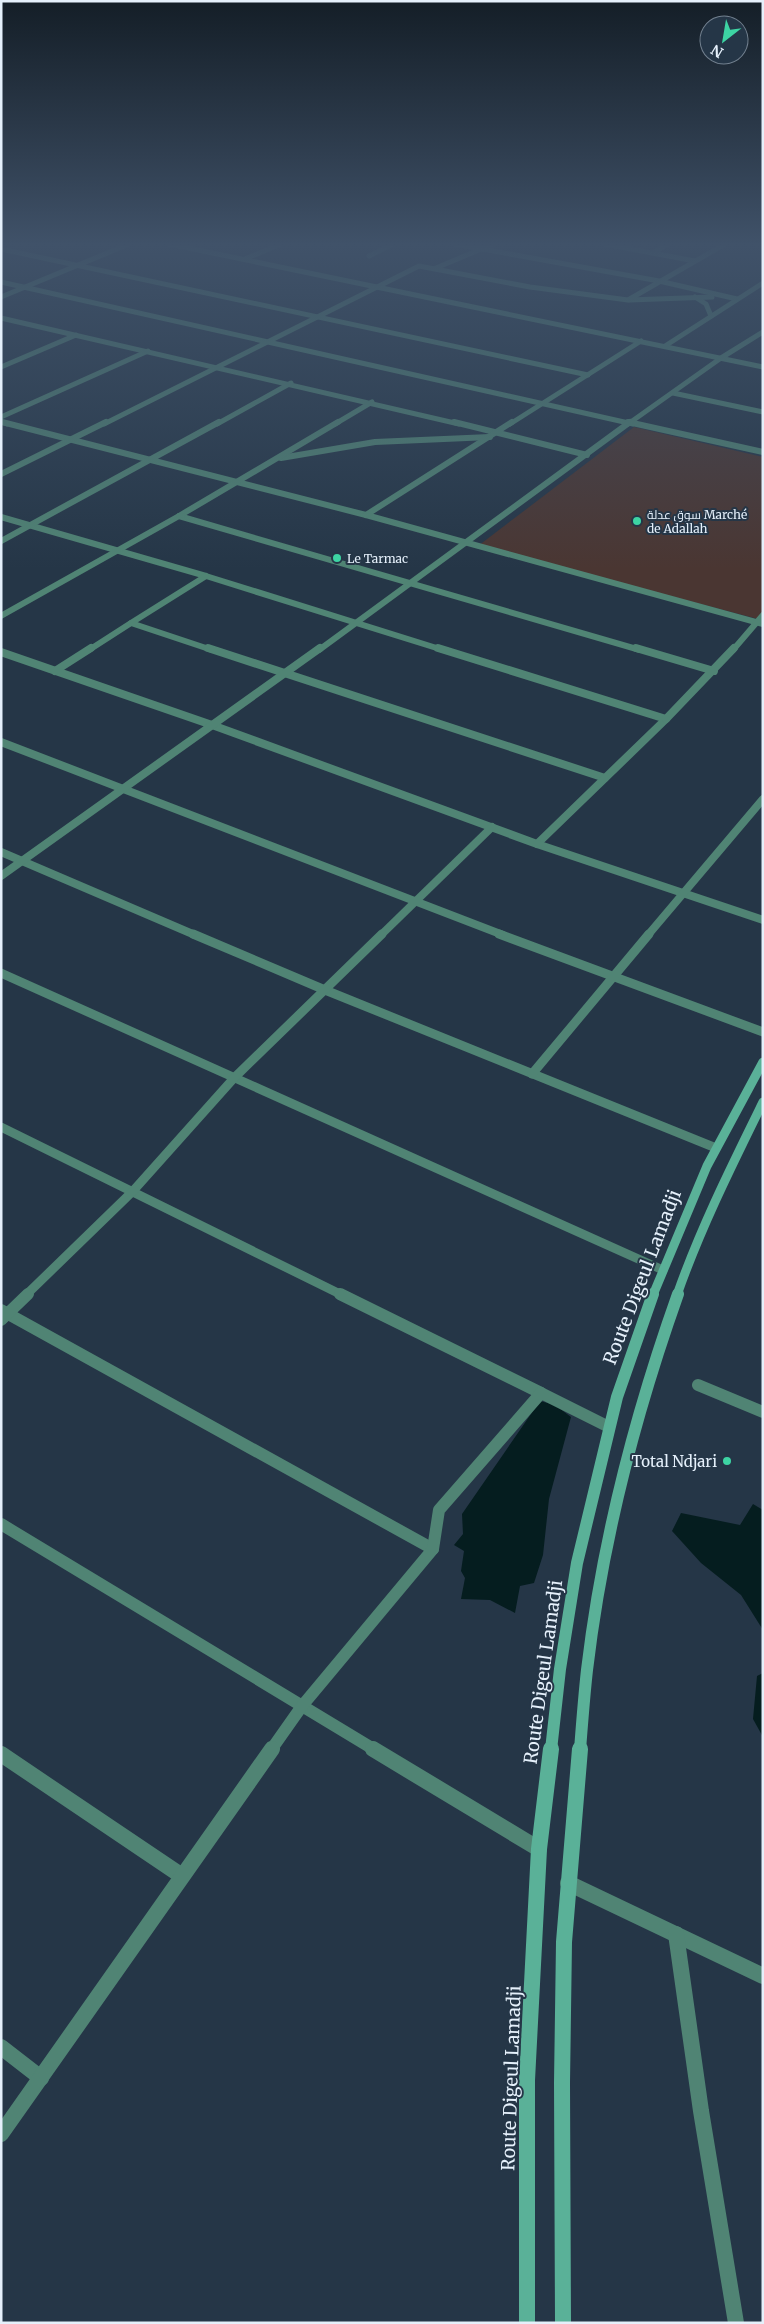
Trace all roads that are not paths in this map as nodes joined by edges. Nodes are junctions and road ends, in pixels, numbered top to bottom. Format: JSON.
{"nodes":[{"id":1,"x":36,"y":352,"type":"edge"},
{"id":2,"x":145,"y":352,"type":"edge"},
{"id":3,"x":154,"y":352,"type":"edge"},
{"id":4,"x":249,"y":352,"type":"edge"},
{"id":5,"x":319,"y":352,"type":"edge"},
{"id":6,"x":485,"y":352,"type":"edge"},
{"id":7,"x":623,"y":352,"type":"edge"},
{"id":8,"x":695,"y":352,"type":"edge"},
{"id":9,"x":730,"y":352,"type":"edge"},
{"id":10,"x":721,"y":358,"type":"junction"},
{"id":11,"x":1,"y":367,"type":"edge"},
{"id":12,"x":763,"y":367,"type":"edge"},
{"id":13,"x":217,"y":368,"type":"junction"},
{"id":14,"x":588,"y":375,"type":"junction"},
{"id":15,"x":291,"y":383,"type":"junction"},
{"id":16,"x":673,"y":393,"type":"junction"},
{"id":17,"x":372,"y":402,"type":"junction"},
{"id":18,"x":542,"y":405,"type":"junction"},
{"id":19,"x":763,"y":412,"type":"edge"},
{"id":20,"x":1,"y":417,"type":"edge"},
{"id":21,"x":1,"y":422,"type":"edge"},
{"id":22,"x":629,"y":424,"type":"junction"},
{"id":23,"x":498,"y":433,"type":"junction"},
{"id":24,"x":491,"y":437,"type":"junction"},
{"id":25,"x":72,"y":440,"type":"junction"},
{"id":26,"x":763,"y":452,"type":"edge"},
{"id":27,"x":587,"y":455,"type":"junction"},
{"id":28,"x":274,"y":459,"type":"junction"},
{"id":29,"x":150,"y":460,"type":"junction"},
{"id":30,"x":1,"y":474,"type":"edge"},
{"id":31,"x":236,"y":482,"type":"junction"},
{"id":32,"x":366,"y":515,"type":"junction"},
{"id":33,"x":179,"y":516,"type":"junction"},
{"id":34,"x":1,"y":517,"type":"edge"},
{"id":35,"x":32,"y":524,"type":"junction"},
{"id":36,"x":1,"y":541,"type":"edge"},
{"id":37,"x":463,"y":543,"type":"junction"},
{"id":38,"x":117,"y":550,"type":"junction"},
{"id":39,"x":206,"y":576,"type":"junction"},
{"id":40,"x":408,"y":582,"type":"junction"},
{"id":41,"x":763,"y":615,"type":"edge"},
{"id":42,"x":1,"y":616,"type":"edge"},
{"id":43,"x":131,"y":622,"type":"junction"},
{"id":44,"x":355,"y":622,"type":"junction"},
{"id":45,"x":759,"y":623,"type":"edge"},
{"id":46,"x":1,"y":652,"type":"edge"},
{"id":47,"x":54,"y":671,"type":"junction"},
{"id":48,"x":714,"y":672,"type":"junction"},
{"id":49,"x":286,"y":674,"type":"junction"},
{"id":50,"x":666,"y":719,"type":"junction"},
{"id":51,"x":212,"y":725,"type":"junction"},
{"id":52,"x":1,"y":742,"type":"edge"},
{"id":53,"x":605,"y":778,"type":"junction"},
{"id":54,"x":125,"y":788,"type":"junction"},
{"id":55,"x":763,"y":799,"type":"edge"},
{"id":56,"x":492,"y":827,"type":"junction"},
{"id":57,"x":537,"y":844,"type":"junction"},
{"id":58,"x":1,"y":852,"type":"edge"},
{"id":59,"x":23,"y":861,"type":"junction"},
{"id":60,"x":1,"y":876,"type":"edge"},
{"id":61,"x":684,"y":894,"type":"junction"},
{"id":62,"x":417,"y":900,"type":"junction"},
{"id":63,"x":763,"y":920,"type":"edge"},
{"id":64,"x":1,"y":973,"type":"edge"},
{"id":65,"x":612,"y":976,"type":"junction"},
{"id":66,"x":325,"y":990,"type":"junction"},
{"id":67,"x":763,"y":1032,"type":"edge"},
{"id":68,"x":763,"y":1062,"type":"edge"},
{"id":69,"x":532,"y":1074,"type":"junction"},
{"id":70,"x":234,"y":1078,"type":"junction"},
{"id":71,"x":763,"y":1102,"type":"edge"},
{"id":72,"x":1,"y":1127,"type":"edge"},
{"id":73,"x":716,"y":1148,"type":"junction"},
{"id":74,"x":133,"y":1191,"type":"junction"},
{"id":75,"x":663,"y":1270,"type":"junction"},
{"id":76,"x":4,"y":1315,"type":"edge"},
{"id":77,"x":698,"y":1385,"type":"dead end"},
{"id":78,"x":541,"y":1393,"type":"junction"},
{"id":79,"x":763,"y":1412,"type":"edge"},
{"id":80,"x":609,"y":1427,"type":"junction"},
{"id":81,"x":1,"y":1524,"type":"edge"},
{"id":82,"x":433,"y":1549,"type":"junction"},
{"id":83,"x":302,"y":1706,"type":"junction"},
{"id":84,"x":1,"y":1754,"type":"edge"},
{"id":85,"x":539,"y":1849,"type":"junction"},
{"id":86,"x":182,"y":1876,"type":"junction"},
{"id":87,"x":568,"y":1883,"type":"junction"},
{"id":88,"x":676,"y":1934,"type":"junction"},
{"id":89,"x":763,"y":1976,"type":"edge"},
{"id":90,"x":1,"y":2047,"type":"edge"},
{"id":91,"x":41,"y":2078,"type":"junction"},
{"id":92,"x":1,"y":2134,"type":"edge"},
{"id":93,"x":527,"y":2323,"type":"edge"},
{"id":94,"x":563,"y":2323,"type":"edge"},
{"id":95,"x":736,"y":2323,"type":"edge"}],
"edges":[{"from":1,"to":11,"type":"street"},
{"from":2,"to":20,"type":"street"},
{"from":3,"to":13,"type":"street"},
{"from":4,"to":13,"type":"street"},
{"from":5,"to":18,"type":"street"},
{"from":6,"to":14,"type":"street"},
{"from":7,"to":14,"type":"street"},
{"from":8,"to":10,"type":"street"},
{"from":9,"to":10,"type":"street"},
{"from":10,"to":12,"type":"street"},
{"from":10,"to":16,"type":"street"},
{"from":13,"to":15,"type":"street"},
{"from":13,"to":25,"type":"street"},
{"from":14,"to":18,"type":"street"},
{"from":15,"to":17,"type":"street"},
{"from":15,"to":29,"type":"street"},
{"from":16,"to":19,"type":"street"},
{"from":16,"to":22,"type":"street"},
{"from":17,"to":23,"type":"street"},
{"from":17,"to":28,"type":"street"},
{"from":18,"to":22,"type":"street"},
{"from":18,"to":23,"type":"street"},
{"from":21,"to":25,"type":"street"},
{"from":22,"to":26,"type":"street"},
{"from":22,"to":27,"type":"street"},
{"from":23,"to":24,"type":"street"},
{"from":23,"to":27,"type":"street"},
{"from":24,"to":28,"type":"street"},
{"from":24,"to":32,"type":"street"},
{"from":25,"to":29,"type":"street"},
{"from":25,"to":30,"type":"street"},
{"from":27,"to":37,"type":"street"},
{"from":28,"to":31,"type":"street"},
{"from":29,"to":31,"type":"street"},
{"from":29,"to":35,"type":"street"},
{"from":31,"to":32,"type":"street"},
{"from":31,"to":33,"type":"street"},
{"from":32,"to":37,"type":"street"},
{"from":33,"to":38,"type":"street"},
{"from":33,"to":40,"type":"street"},
{"from":34,"to":35,"type":"street"},
{"from":35,"to":36,"type":"street"},
{"from":35,"to":38,"type":"street"},
{"from":37,"to":40,"type":"street"},
{"from":37,"to":45,"type":"street"},
{"from":38,"to":39,"type":"street"},
{"from":38,"to":42,"type":"street"},
{"from":39,"to":43,"type":"street"},
{"from":39,"to":44,"type":"street"},
{"from":40,"to":44,"type":"street"},
{"from":40,"to":48,"type":"street"},
{"from":41,"to":45,"type":"street"},
{"from":43,"to":47,"type":"street"},
{"from":43,"to":49,"type":"street"},
{"from":44,"to":49,"type":"street"},
{"from":44,"to":50,"type":"street"},
{"from":45,"to":48,"type":"street"},
{"from":46,"to":47,"type":"street"},
{"from":47,"to":51,"type":"street"},
{"from":48,"to":50,"type":"street"},
{"from":49,"to":51,"type":"street"},
{"from":49,"to":53,"type":"street"},
{"from":50,"to":53,"type":"street"},
{"from":51,"to":54,"type":"street"},
{"from":51,"to":56,"type":"street"},
{"from":52,"to":54,"type":"street"},
{"from":53,"to":57,"type":"street"},
{"from":54,"to":59,"type":"street"},
{"from":54,"to":62,"type":"street"},
{"from":55,"to":61,"type":"street"},
{"from":56,"to":57,"type":"street"},
{"from":56,"to":62,"type":"street"},
{"from":57,"to":61,"type":"street"},
{"from":58,"to":59,"type":"street"},
{"from":59,"to":60,"type":"street"},
{"from":59,"to":66,"type":"street"},
{"from":61,"to":63,"type":"street"},
{"from":61,"to":65,"type":"street"},
{"from":62,"to":65,"type":"street"},
{"from":62,"to":66,"type":"street"},
{"from":64,"to":70,"type":"street"},
{"from":65,"to":67,"type":"street"},
{"from":65,"to":69,"type":"street"},
{"from":66,"to":69,"type":"street"},
{"from":66,"to":70,"type":"street"},
{"from":68,"to":73,"type":"main road","name":"Route Digeul Lamadji"},
{"from":69,"to":73,"type":"street"},
{"from":70,"to":74,"type":"street"},
{"from":70,"to":75,"type":"street"},
{"from":71,"to":87,"type":"main road"},
{"from":72,"to":74,"type":"street"},
{"from":73,"to":75,"type":"main road","name":"Route Digeul Lamadji"},
{"from":74,"to":76,"type":"street"},
{"from":74,"to":78,"type":"street"},
{"from":75,"to":80,"type":"main road","name":"Route Digeul Lamadji"},
{"from":76,"to":82,"type":"street"},
{"from":77,"to":79,"type":"street"},
{"from":78,"to":80,"type":"street"},
{"from":78,"to":82,"type":"street"},
{"from":80,"to":85,"type":"main road","name":"Route Digeul Lamadji"},
{"from":81,"to":83,"type":"street"},
{"from":82,"to":83,"type":"street"},
{"from":83,"to":85,"type":"street"},
{"from":83,"to":86,"type":"street"},
{"from":84,"to":86,"type":"street"},
{"from":85,"to":93,"type":"main road","name":"Route Digeul Lamadji"},
{"from":86,"to":91,"type":"street"},
{"from":87,"to":88,"type":"street"},
{"from":87,"to":94,"type":"main road"},
{"from":88,"to":89,"type":"street"},
{"from":88,"to":95,"type":"street"},
{"from":90,"to":91,"type":"street"},
{"from":91,"to":92,"type":"street"}]}
